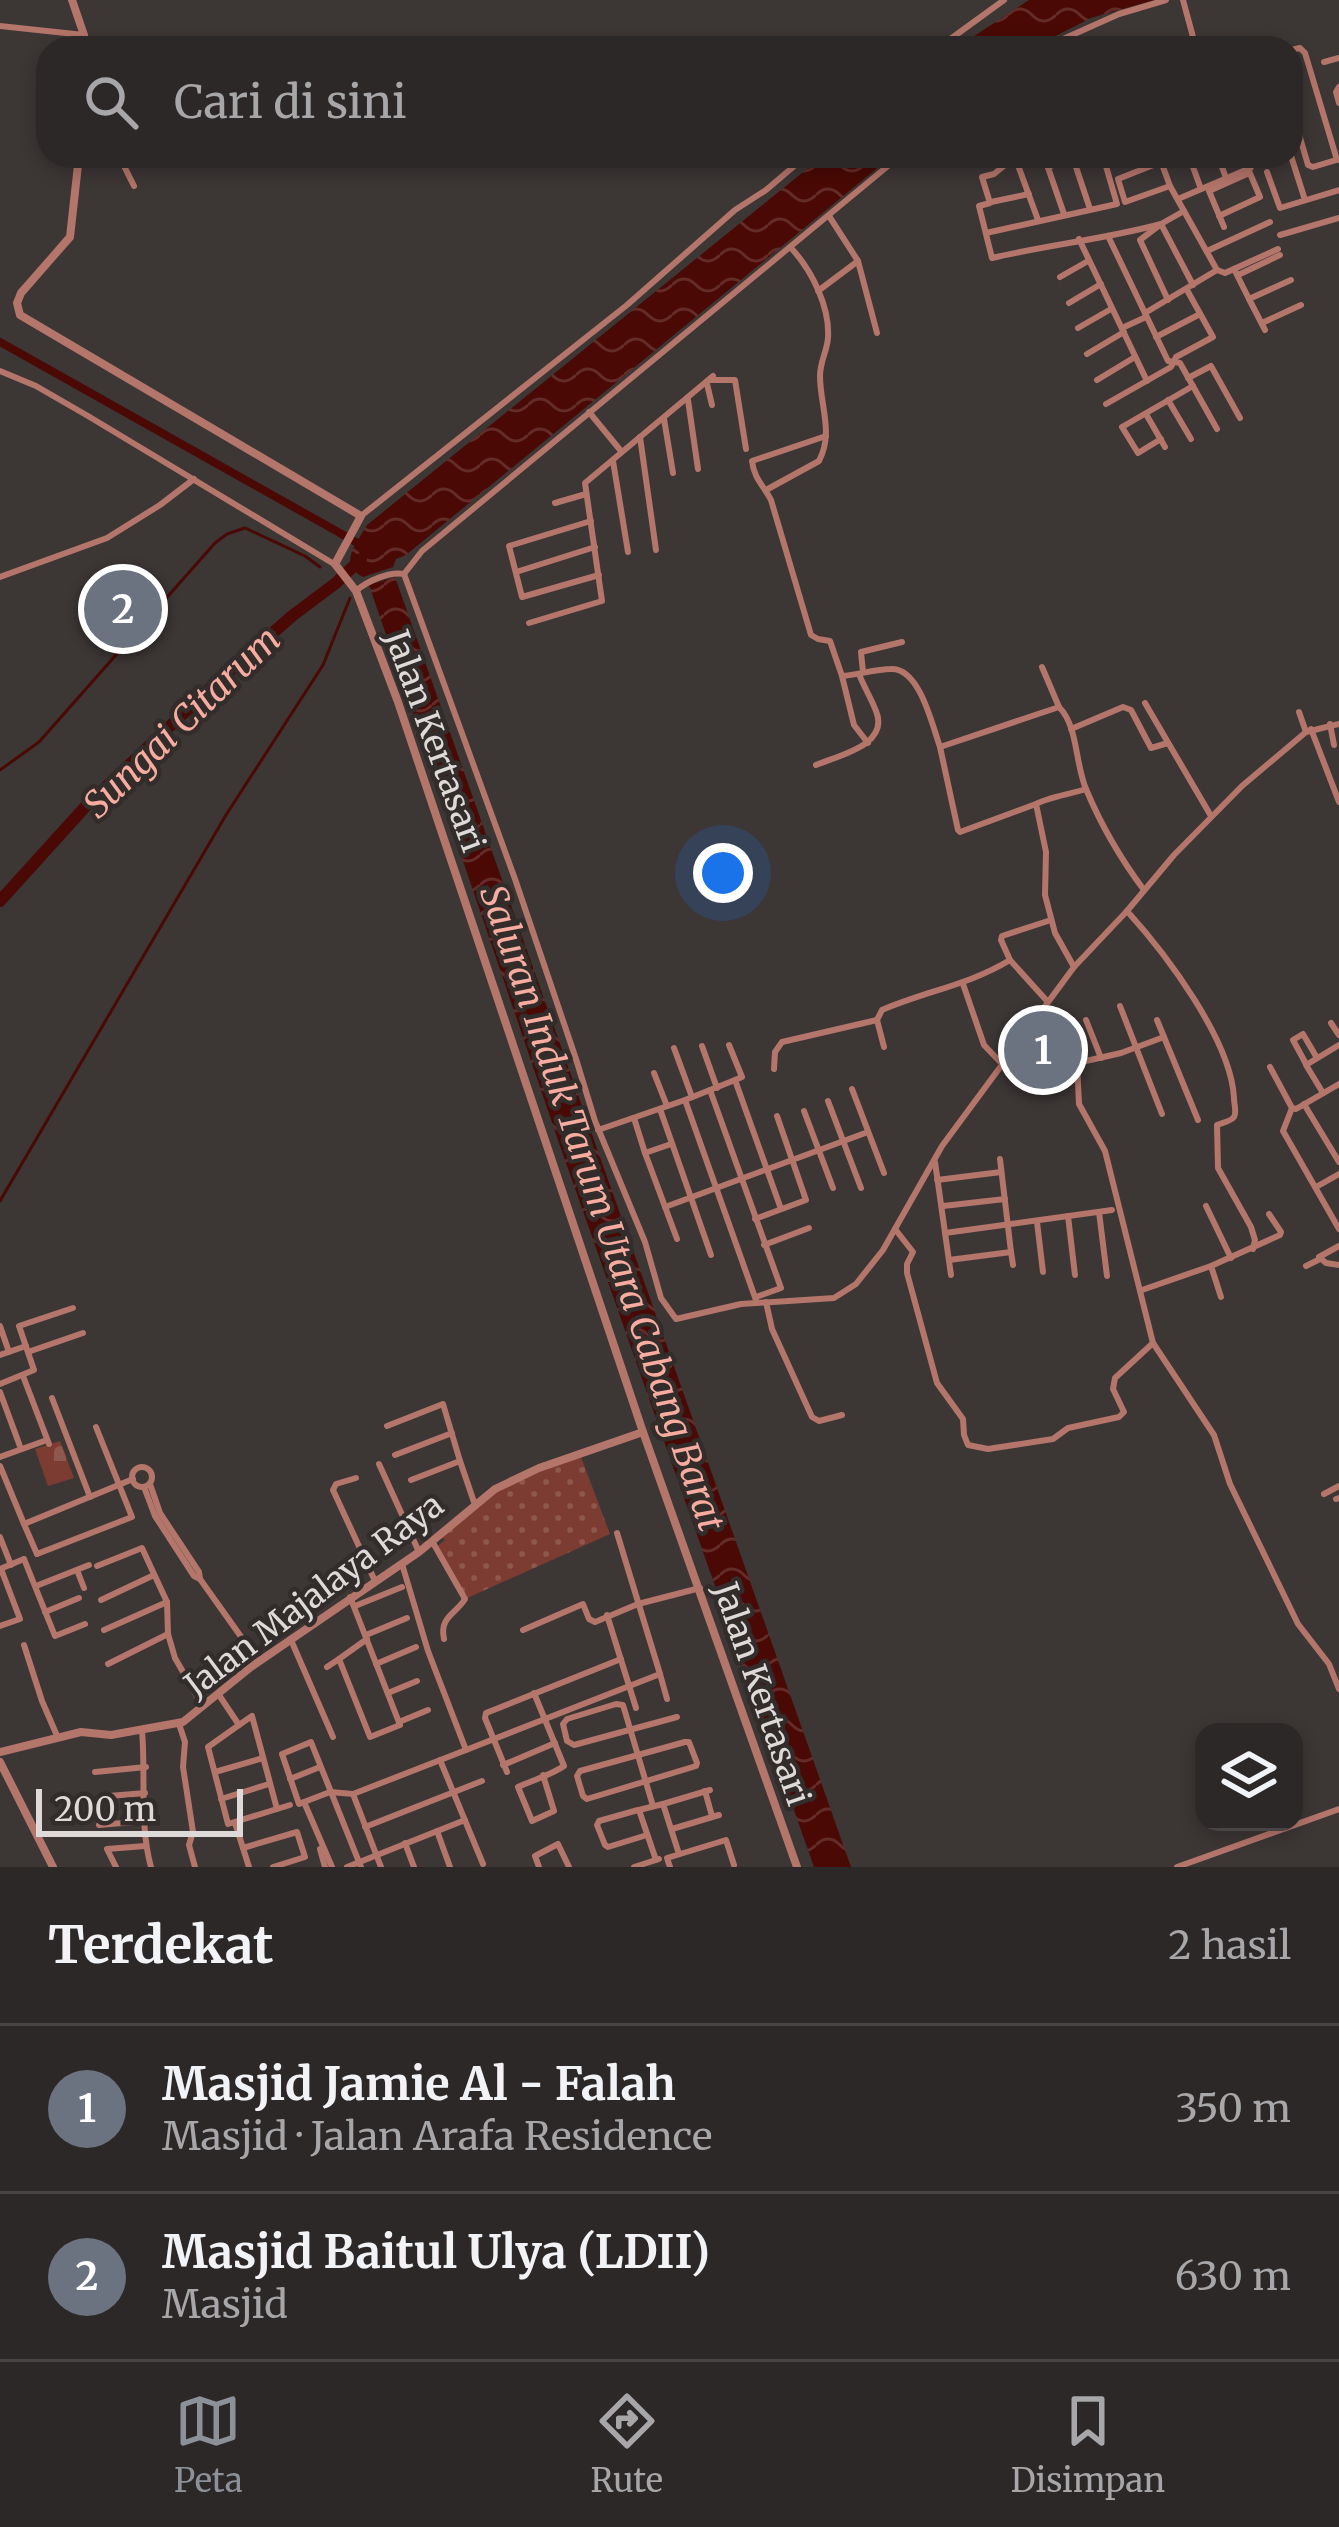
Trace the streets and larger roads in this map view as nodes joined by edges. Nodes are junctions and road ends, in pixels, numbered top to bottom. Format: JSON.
{"nodes":[{"id":1,"x":72,"y":0,"type":"edge"},
{"id":2,"x":1004,"y":0,"type":"edge"},
{"id":3,"x":1166,"y":0,"type":"edge"},
{"id":4,"x":1183,"y":0,"type":"edge"},
{"id":5,"x":0,"y":26,"type":"edge"},
{"id":6,"x":84,"y":34,"type":"joint"},
{"id":7,"x":954,"y":36,"type":"edge"},
{"id":8,"x":1069,"y":36,"type":"edge"},
{"id":9,"x":1193,"y":36,"type":"edge"},
{"id":10,"x":1303,"y":50,"type":"edge"},
{"id":11,"x":1339,"y":58,"type":"edge"},
{"id":12,"x":1324,"y":62,"type":"dead end"},
{"id":13,"x":1339,"y":87,"type":"edge"},
{"id":14,"x":1339,"y":103,"type":"edge"},
{"id":15,"x":1303,"y":148,"type":"edge"},
{"id":16,"x":1338,"y":159,"type":"edge"},
{"id":17,"x":78,"y":168,"type":"edge"},
{"id":18,"x":125,"y":168,"type":"edge"},
{"id":19,"x":792,"y":168,"type":"edge"},
{"id":20,"x":886,"y":168,"type":"edge"},
{"id":21,"x":1001,"y":168,"type":"edge"},
{"id":22,"x":1019,"y":168,"type":"joint"},
{"id":23,"x":1048,"y":168,"type":"edge"},
{"id":24,"x":1080,"y":168,"type":"edge"},
{"id":25,"x":1107,"y":168,"type":"edge"},
{"id":26,"x":1141,"y":168,"type":"edge"},
{"id":27,"x":1163,"y":168,"type":"edge"},
{"id":28,"x":1195,"y":168,"type":"edge"},
{"id":29,"x":1222,"y":168,"type":"edge"},
{"id":30,"x":1295,"y":168,"type":"edge"},
{"id":31,"x":1250,"y":169,"type":"junction"},
{"id":32,"x":1267,"y":172,"type":"dead end"},
{"id":33,"x":994,"y":174,"type":"junction"},
{"id":34,"x":1226,"y":178,"type":"junction"},
{"id":35,"x":134,"y":186,"type":"dead end"},
{"id":36,"x":1170,"y":186,"type":"junction"},
{"id":37,"x":1205,"y":189,"type":"junction"},
{"id":38,"x":1339,"y":190,"type":"edge"},
{"id":39,"x":1029,"y":194,"type":"junction"},
{"id":40,"x":1178,"y":199,"type":"junction"},
{"id":41,"x":1306,"y":200,"type":"junction"},
{"id":42,"x":990,"y":203,"type":"junction"},
{"id":43,"x":1121,"y":203,"type":"junction"},
{"id":44,"x":1090,"y":209,"type":"junction"},
{"id":45,"x":1184,"y":211,"type":"junction"},
{"id":46,"x":1064,"y":214,"type":"junction"},
{"id":47,"x":829,"y":216,"type":"junction"},
{"id":48,"x":1220,"y":216,"type":"junction"},
{"id":49,"x":1339,"y":218,"type":"edge"},
{"id":50,"x":1038,"y":220,"type":"junction"},
{"id":51,"x":1270,"y":222,"type":"dead end"},
{"id":52,"x":1161,"y":224,"type":"junction"},
{"id":53,"x":1224,"y":226,"type":"dead end"},
{"id":54,"x":986,"y":233,"type":"junction"},
{"id":55,"x":1280,"y":235,"type":"dead end"},
{"id":56,"x":1108,"y":236,"type":"junction"},
{"id":57,"x":1079,"y":239,"type":"junction"},
{"id":58,"x":791,"y":248,"type":"junction"},
{"id":59,"x":1207,"y":251,"type":"junction"},
{"id":60,"x":1279,"y":252,"type":"dead end"},
{"id":61,"x":1089,"y":260,"type":"junction"},
{"id":62,"x":858,"y":262,"type":"junction"},
{"id":63,"x":1217,"y":270,"type":"junction"},
{"id":64,"x":1236,"y":272,"type":"junction"},
{"id":65,"x":1060,"y":277,"type":"dead end"},
{"id":66,"x":1291,"y":280,"type":"dead end"},
{"id":67,"x":1100,"y":284,"type":"junction"},
{"id":68,"x":1190,"y":288,"type":"junction"},
{"id":69,"x":818,"y":291,"type":"junction"},
{"id":70,"x":1250,"y":299,"type":"junction"},
{"id":71,"x":1168,"y":300,"type":"junction"},
{"id":72,"x":1069,"y":303,"type":"dead end"},
{"id":73,"x":1301,"y":305,"type":"dead end"},
{"id":74,"x":1112,"y":308,"type":"junction"},
{"id":75,"x":1200,"y":314,"type":"junction"},
{"id":76,"x":1145,"y":315,"type":"junction"},
{"id":77,"x":1078,"y":328,"type":"dead end"},
{"id":78,"x":1123,"y":330,"type":"junction"},
{"id":79,"x":878,"y":333,"type":"dead end"},
{"id":80,"x":1156,"y":337,"type":"junction"},
{"id":81,"x":1087,"y":354,"type":"dead end"},
{"id":82,"x":1135,"y":356,"type":"junction"},
{"id":83,"x":1174,"y":362,"type":"junction"},
{"id":84,"x":0,"y":371,"type":"edge"},
{"id":85,"x":710,"y":380,"type":"junction"},
{"id":86,"x":1096,"y":380,"type":"dead end"},
{"id":87,"x":1147,"y":381,"type":"junction"},
{"id":88,"x":1191,"y":382,"type":"junction"},
{"id":89,"x":688,"y":400,"type":"junction"},
{"id":90,"x":1168,"y":400,"type":"junction"},
{"id":91,"x":1106,"y":404,"type":"dead end"},
{"id":92,"x":712,"y":405,"type":"dead end"},
{"id":93,"x":588,"y":412,"type":"junction"},
{"id":94,"x":1145,"y":413,"type":"junction"},
{"id":95,"x":664,"y":418,"type":"junction"},
{"id":96,"x":1240,"y":418,"type":"dead end"},
{"id":97,"x":1217,"y":429,"type":"dead end"},
{"id":98,"x":640,"y":436,"type":"junction"},
{"id":99,"x":826,"y":436,"type":"junction"},
{"id":100,"x":1191,"y":439,"type":"dead end"},
{"id":101,"x":746,"y":449,"type":"dead end"},
{"id":102,"x":621,"y":451,"type":"junction"},
{"id":103,"x":613,"y":461,"type":"junction"},
{"id":104,"x":698,"y":469,"type":"dead end"},
{"id":105,"x":674,"y":473,"type":"dead end"},
{"id":106,"x":194,"y":479,"type":"junction"},
{"id":107,"x":766,"y":490,"type":"junction"},
{"id":108,"x":586,"y":494,"type":"junction"},
{"id":109,"x":555,"y":502,"type":"dead end"},
{"id":110,"x":361,"y":516,"type":"junction"},
{"id":111,"x":591,"y":521,"type":"junction"},
{"id":112,"x":595,"y":547,"type":"junction"},
{"id":113,"x":656,"y":550,"type":"dead end"},
{"id":114,"x":628,"y":552,"type":"dead end"},
{"id":115,"x":337,"y":567,"type":"junction"},
{"id":116,"x":516,"y":572,"type":"junction"},
{"id":117,"x":400,"y":573,"type":"junction"},
{"id":118,"x":599,"y":574,"type":"junction"},
{"id":119,"x":0,"y":577,"type":"edge"},
{"id":120,"x":354,"y":588,"type":"junction"},
{"id":121,"x":529,"y":623,"type":"dead end"},
{"id":122,"x":902,"y":642,"type":"dead end"},
{"id":123,"x":1042,"y":667,"type":"dead end"},
{"id":124,"x":861,"y":674,"type":"junction"},
{"id":125,"x":842,"y":676,"type":"junction"},
{"id":126,"x":1145,"y":703,"type":"dead end"},
{"id":127,"x":1059,"y":707,"type":"junction"},
{"id":128,"x":1299,"y":712,"type":"dead end"},
{"id":129,"x":1334,"y":724,"type":"edge"},
{"id":130,"x":1071,"y":729,"type":"junction"},
{"id":131,"x":1308,"y":730,"type":"junction"},
{"id":132,"x":868,"y":743,"type":"junction"},
{"id":133,"x":1168,"y":743,"type":"junction"},
{"id":134,"x":1334,"y":745,"type":"dead end"},
{"id":135,"x":940,"y":747,"type":"junction"},
{"id":136,"x":816,"y":765,"type":"dead end"},
{"id":137,"x":1086,"y":789,"type":"junction"},
{"id":138,"x":1339,"y":802,"type":"edge"},
{"id":139,"x":1036,"y":804,"type":"junction"},
{"id":140,"x":1211,"y":816,"type":"junction"},
{"id":141,"x":1144,"y":890,"type":"junction"},
{"id":142,"x":1127,"y":911,"type":"junction"},
{"id":143,"x":1051,"y":920,"type":"junction"},
{"id":144,"x":1010,"y":960,"type":"junction"},
{"id":145,"x":1074,"y":967,"type":"junction"},
{"id":146,"x":963,"y":985,"type":"junction"},
{"id":147,"x":1047,"y":1000,"type":"junction"},
{"id":148,"x":1120,"y":1006,"type":"dead end"},
{"id":149,"x":1086,"y":1020,"type":"dead end"},
{"id":150,"x":1157,"y":1020,"type":"dead end"},
{"id":151,"x":877,"y":1021,"type":"junction"},
{"id":152,"x":1034,"y":1022,"type":"junction"},
{"id":153,"x":1331,"y":1023,"type":"dead end"},
{"id":154,"x":1339,"y":1035,"type":"edge"},
{"id":155,"x":1165,"y":1037,"type":"junction"},
{"id":156,"x":729,"y":1045,"type":"dead end"},
{"id":157,"x":1339,"y":1045,"type":"edge"},
{"id":158,"x":702,"y":1046,"type":"dead end"},
{"id":159,"x":884,"y":1047,"type":"dead end"},
{"id":160,"x":674,"y":1048,"type":"dead end"},
{"id":161,"x":1136,"y":1048,"type":"junction"},
{"id":162,"x":1101,"y":1058,"type":"junction"},
{"id":163,"x":1317,"y":1058,"type":"junction"},
{"id":164,"x":1077,"y":1063,"type":"junction"},
{"id":165,"x":1003,"y":1065,"type":"junction"},
{"id":166,"x":1306,"y":1065,"type":"junction"},
{"id":167,"x":1270,"y":1067,"type":"dead end"},
{"id":168,"x":774,"y":1069,"type":"dead end"},
{"id":169,"x":655,"y":1072,"type":"dead end"},
{"id":170,"x":735,"y":1080,"type":"junction"},
{"id":171,"x":1335,"y":1086,"type":"edge"},
{"id":172,"x":713,"y":1089,"type":"junction"},
{"id":173,"x":853,"y":1089,"type":"dead end"},
{"id":174,"x":1323,"y":1093,"type":"junction"},
{"id":175,"x":688,"y":1099,"type":"junction"},
{"id":176,"x":1339,"y":1100,"type":"edge"},
{"id":177,"x":828,"y":1101,"type":"dead end"},
{"id":178,"x":636,"y":1104,"type":"dead end"},
{"id":179,"x":1304,"y":1104,"type":"junction"},
{"id":180,"x":664,"y":1107,"type":"junction"},
{"id":181,"x":1292,"y":1108,"type":"junction"},
{"id":182,"x":804,"y":1111,"type":"dead end"},
{"id":183,"x":1162,"y":1114,"type":"dead end"},
{"id":184,"x":777,"y":1116,"type":"dead end"},
{"id":185,"x":637,"y":1117,"type":"junction"},
{"id":186,"x":1198,"y":1120,"type":"dead end"},
{"id":187,"x":598,"y":1130,"type":"junction"},
{"id":188,"x":868,"y":1132,"type":"junction"},
{"id":189,"x":843,"y":1141,"type":"junction"},
{"id":190,"x":671,"y":1144,"type":"junction"},
{"id":191,"x":819,"y":1150,"type":"junction"},
{"id":192,"x":645,"y":1153,"type":"junction"},
{"id":193,"x":793,"y":1159,"type":"junction"},
{"id":194,"x":934,"y":1159,"type":"junction"},
{"id":195,"x":1000,"y":1159,"type":"dead end"},
{"id":196,"x":1339,"y":1162,"type":"edge"},
{"id":197,"x":768,"y":1168,"type":"junction"},
{"id":198,"x":884,"y":1172,"type":"dead end"},
{"id":199,"x":1001,"y":1172,"type":"junction"},
{"id":200,"x":1339,"y":1174,"type":"edge"},
{"id":201,"x":742,"y":1178,"type":"junction"},
{"id":202,"x":937,"y":1180,"type":"junction"},
{"id":203,"x":717,"y":1187,"type":"junction"},
{"id":204,"x":1315,"y":1187,"type":"junction"},
{"id":205,"x":833,"y":1188,"type":"dead end"},
{"id":206,"x":861,"y":1188,"type":"dead end"},
{"id":207,"x":691,"y":1197,"type":"junction"},
{"id":208,"x":1005,"y":1199,"type":"junction"},
{"id":209,"x":1206,"y":1205,"type":"dead end"},
{"id":210,"x":941,"y":1206,"type":"junction"},
{"id":211,"x":665,"y":1207,"type":"junction"},
{"id":212,"x":782,"y":1209,"type":"junction"},
{"id":213,"x":1112,"y":1210,"type":"dead end"},
{"id":214,"x":1099,"y":1211,"type":"junction"},
{"id":215,"x":1269,"y":1214,"type":"dead end"},
{"id":216,"x":1068,"y":1216,"type":"junction"},
{"id":217,"x":755,"y":1219,"type":"junction"},
{"id":218,"x":1036,"y":1220,"type":"junction"},
{"id":219,"x":1008,"y":1224,"type":"junction"},
{"id":220,"x":809,"y":1228,"type":"dead end"},
{"id":221,"x":895,"y":1229,"type":"junction"},
{"id":222,"x":1339,"y":1229,"type":"edge"},
{"id":223,"x":945,"y":1232,"type":"junction"},
{"id":224,"x":677,"y":1238,"type":"dead end"},
{"id":225,"x":764,"y":1245,"type":"junction"},
{"id":226,"x":1339,"y":1246,"type":"edge"},
{"id":227,"x":1253,"y":1249,"type":"junction"},
{"id":228,"x":1011,"y":1252,"type":"junction"},
{"id":229,"x":711,"y":1255,"type":"dead end"},
{"id":230,"x":1231,"y":1258,"type":"junction"},
{"id":231,"x":1319,"y":1259,"type":"junction"},
{"id":232,"x":949,"y":1260,"type":"junction"},
{"id":233,"x":1013,"y":1265,"type":"dead end"},
{"id":234,"x":1339,"y":1265,"type":"edge"},
{"id":235,"x":1211,"y":1266,"type":"junction"},
{"id":236,"x":1306,"y":1266,"type":"dead end"},
{"id":237,"x":1043,"y":1272,"type":"dead end"},
{"id":238,"x":951,"y":1275,"type":"dead end"},
{"id":239,"x":1075,"y":1275,"type":"dead end"},
{"id":240,"x":1107,"y":1276,"type":"dead end"},
{"id":241,"x":1142,"y":1290,"type":"junction"},
{"id":242,"x":1221,"y":1298,"type":"dead end"},
{"id":243,"x":760,"y":1301,"type":"junction"},
{"id":244,"x":73,"y":1308,"type":"dead end"},
{"id":245,"x":0,"y":1326,"type":"edge"},
{"id":246,"x":83,"y":1333,"type":"dead end"},
{"id":247,"x":1153,"y":1342,"type":"junction"},
{"id":248,"x":27,"y":1349,"type":"junction"},
{"id":249,"x":4,"y":1353,"type":"edge"},
{"id":250,"x":22,"y":1376,"type":"junction"},
{"id":251,"x":0,"y":1388,"type":"edge"},
{"id":252,"x":52,"y":1398,"type":"dead end"},
{"id":253,"x":842,"y":1415,"type":"dead end"},
{"id":254,"x":387,"y":1426,"type":"dead end"},
{"id":255,"x":96,"y":1427,"type":"dead end"},
{"id":256,"x":644,"y":1432,"type":"junction"},
{"id":257,"x":452,"y":1433,"type":"junction"},
{"id":258,"x":21,"y":1449,"type":"junction"},
{"id":259,"x":395,"y":1455,"type":"dead end"},
{"id":260,"x":0,"y":1461,"type":"edge"},
{"id":261,"x":460,"y":1462,"type":"junction"},
{"id":262,"x":379,"y":1465,"type":"dead end"},
{"id":263,"x":356,"y":1478,"type":"dead end"},
{"id":264,"x":2,"y":1479,"type":"edge"},
{"id":265,"x":133,"y":1479,"type":"junction"},
{"id":266,"x":411,"y":1480,"type":"dead end"},
{"id":267,"x":119,"y":1485,"type":"junction"},
{"id":268,"x":147,"y":1485,"type":"junction"},
{"id":269,"x":1339,"y":1486,"type":"edge"},
{"id":270,"x":1324,"y":1494,"type":"dead end"},
{"id":271,"x":90,"y":1497,"type":"junction"},
{"id":272,"x":475,"y":1504,"type":"junction"},
{"id":273,"x":24,"y":1524,"type":"junction"},
{"id":274,"x":617,"y":1533,"type":"dead end"},
{"id":275,"x":0,"y":1538,"type":"edge"},
{"id":276,"x":432,"y":1541,"type":"junction"},
{"id":277,"x":419,"y":1552,"type":"junction"},
{"id":278,"x":37,"y":1554,"type":"junction"},
{"id":279,"x":24,"y":1559,"type":"junction"},
{"id":280,"x":11,"y":1564,"type":"junction"},
{"id":281,"x":402,"y":1564,"type":"junction"},
{"id":282,"x":0,"y":1569,"type":"edge"},
{"id":283,"x":77,"y":1570,"type":"junction"},
{"id":284,"x":154,"y":1575,"type":"junction"},
{"id":285,"x":375,"y":1581,"type":"junction"},
{"id":286,"x":35,"y":1587,"type":"junction"},
{"id":287,"x":402,"y":1587,"type":"dead end"},
{"id":288,"x":84,"y":1588,"type":"dead end"},
{"id":289,"x":700,"y":1588,"type":"junction"},
{"id":290,"x":10,"y":1594,"type":"junction"},
{"id":291,"x":0,"y":1598,"type":"edge"},
{"id":292,"x":79,"y":1598,"type":"dead end"},
{"id":293,"x":101,"y":1600,"type":"dead end"},
{"id":294,"x":166,"y":1602,"type":"junction"},
{"id":295,"x":352,"y":1602,"type":"junction"},
{"id":296,"x":638,"y":1604,"type":"junction"},
{"id":297,"x":45,"y":1612,"type":"junction"},
{"id":298,"x":607,"y":1616,"type":"junction"},
{"id":299,"x":407,"y":1618,"type":"dead end"},
{"id":300,"x":85,"y":1624,"type":"dead end"},
{"id":301,"x":0,"y":1626,"type":"edge"},
{"id":302,"x":104,"y":1630,"type":"dead end"},
{"id":303,"x":523,"y":1630,"type":"dead end"},
{"id":304,"x":168,"y":1634,"type":"junction"},
{"id":305,"x":366,"y":1637,"type":"junction"},
{"id":306,"x":444,"y":1639,"type":"dead end"},
{"id":307,"x":291,"y":1640,"type":"junction"},
{"id":308,"x":24,"y":1645,"type":"dead end"},
{"id":309,"x":416,"y":1648,"type":"dead end"},
{"id":310,"x":339,"y":1659,"type":"junction"},
{"id":311,"x":621,"y":1659,"type":"junction"},
{"id":312,"x":259,"y":1662,"type":"junction"},
{"id":313,"x":108,"y":1664,"type":"dead end"},
{"id":314,"x":376,"y":1664,"type":"junction"},
{"id":315,"x":327,"y":1667,"type":"dead end"},
{"id":316,"x":660,"y":1674,"type":"junction"},
{"id":317,"x":417,"y":1681,"type":"dead end"},
{"id":318,"x":629,"y":1685,"type":"junction"},
{"id":319,"x":1339,"y":1690,"type":"edge"},
{"id":320,"x":388,"y":1693,"type":"junction"},
{"id":321,"x":534,"y":1693,"type":"junction"},
{"id":322,"x":219,"y":1695,"type":"junction"},
{"id":323,"x":667,"y":1699,"type":"dead end"},
{"id":324,"x":203,"y":1707,"type":"junction"},
{"id":325,"x":636,"y":1708,"type":"dead end"},
{"id":326,"x":428,"y":1710,"type":"dead end"},
{"id":327,"x":676,"y":1717,"type":"dead end"},
{"id":328,"x":546,"y":1718,"type":"junction"},
{"id":329,"x":399,"y":1722,"type":"junction"},
{"id":330,"x":179,"y":1724,"type":"junction"},
{"id":331,"x":239,"y":1725,"type":"junction"},
{"id":332,"x":628,"y":1728,"type":"junction"},
{"id":333,"x":142,"y":1731,"type":"junction"},
{"id":334,"x":333,"y":1737,"type":"dead end"},
{"id":335,"x":58,"y":1738,"type":"junction"},
{"id":336,"x":493,"y":1739,"type":"junction"},
{"id":337,"x":556,"y":1742,"type":"junction"},
{"id":338,"x":466,"y":1750,"type":"junction"},
{"id":339,"x":0,"y":1752,"type":"edge"},
{"id":340,"x":636,"y":1754,"type":"junction"},
{"id":341,"x":263,"y":1758,"type":"junction"},
{"id":342,"x":440,"y":1760,"type":"junction"},
{"id":343,"x":0,"y":1762,"type":"edge"},
{"id":344,"x":146,"y":1767,"type":"junction"},
{"id":345,"x":320,"y":1767,"type":"junction"},
{"id":346,"x":95,"y":1772,"type":"dead end"},
{"id":347,"x":214,"y":1772,"type":"junction"},
{"id":348,"x":543,"y":1775,"type":"junction"},
{"id":349,"x":290,"y":1779,"type":"junction"},
{"id":350,"x":482,"y":1780,"type":"dead end"},
{"id":351,"x":644,"y":1781,"type":"junction"},
{"id":352,"x":270,"y":1784,"type":"junction"},
{"id":353,"x":330,"y":1792,"type":"junction"},
{"id":354,"x":453,"y":1792,"type":"junction"},
{"id":355,"x":146,"y":1793,"type":"junction"},
{"id":356,"x":353,"y":1794,"type":"junction"},
{"id":357,"x":109,"y":1796,"type":"dead end"},
{"id":358,"x":221,"y":1798,"type":"junction"},
{"id":359,"x":304,"y":1802,"type":"junction"},
{"id":360,"x":290,"y":1805,"type":"dead end"},
{"id":361,"x":658,"y":1805,"type":"junction"},
{"id":362,"x":277,"y":1809,"type":"junction"},
{"id":363,"x":1339,"y":1809,"type":"edge"},
{"id":364,"x":639,"y":1810,"type":"junction"},
{"id":365,"x":465,"y":1820,"type":"junction"},
{"id":366,"x":146,"y":1821,"type":"junction"},
{"id":367,"x":235,"y":1823,"type":"junction"},
{"id":368,"x":99,"y":1825,"type":"dead end"},
{"id":369,"x":365,"y":1827,"type":"junction"},
{"id":370,"x":672,"y":1829,"type":"junction"},
{"id":371,"x":437,"y":1831,"type":"junction"},
{"id":372,"x":647,"y":1835,"type":"junction"},
{"id":373,"x":406,"y":1843,"type":"junction"},
{"id":374,"x":145,"y":1846,"type":"junction"},
{"id":375,"x":243,"y":1848,"type":"junction"},
{"id":376,"x":680,"y":1854,"type":"junction"},
{"id":377,"x":376,"y":1855,"type":"junction"},
{"id":378,"x":656,"y":1860,"type":"junction"},
{"id":379,"x":668,"y":1862,"type":"edge"},
{"id":380,"x":360,"y":1864,"type":"edge"},
{"id":381,"x":483,"y":1864,"type":"edge"},
{"id":382,"x":732,"y":1866,"type":"edge"},
{"id":383,"x":53,"y":1867,"type":"edge"},
{"id":384,"x":116,"y":1867,"type":"edge"},
{"id":385,"x":151,"y":1867,"type":"edge"},
{"id":386,"x":195,"y":1867,"type":"edge"},
{"id":387,"x":248,"y":1867,"type":"edge"},
{"id":388,"x":273,"y":1867,"type":"edge"},
{"id":389,"x":328,"y":1867,"type":"edge"},
{"id":390,"x":346,"y":1867,"type":"edge"},
{"id":391,"x":381,"y":1867,"type":"edge"},
{"id":392,"x":414,"y":1867,"type":"edge"},
{"id":393,"x":450,"y":1867,"type":"edge"},
{"id":394,"x":539,"y":1867,"type":"edge"},
{"id":395,"x":569,"y":1867,"type":"edge"},
{"id":396,"x":634,"y":1867,"type":"edge"},
{"id":397,"x":797,"y":1867,"type":"edge"},
{"id":398,"x":1177,"y":1867,"type":"edge"}],
"edges":[{"from":1,"to":6,"type":"street"},
{"from":2,"to":7,"type":"street"},
{"from":3,"to":8,"type":"street"},
{"from":4,"to":9,"type":"street"},
{"from":5,"to":6,"type":"street"},
{"from":10,"to":16,"type":"street"},
{"from":11,"to":12,"type":"street"},
{"from":13,"to":14,"type":"street"},
{"from":15,"to":16,"type":"street"},
{"from":17,"to":110,"type":"street"},
{"from":18,"to":35,"type":"street"},
{"from":19,"to":110,"type":"street"},
{"from":20,"to":47,"type":"street"},
{"from":21,"to":33,"type":"street"},
{"from":22,"to":33,"type":"street"},
{"from":22,"to":39,"type":"street"},
{"from":23,"to":46,"type":"street"},
{"from":24,"to":44,"type":"street"},
{"from":25,"to":43,"type":"street"},
{"from":26,"to":43,"type":"street"},
{"from":27,"to":36,"type":"street"},
{"from":28,"to":37,"type":"street"},
{"from":29,"to":34,"type":"street"},
{"from":30,"to":41,"type":"street"},
{"from":31,"to":34,"type":"street"},
{"from":31,"to":37,"type":"street"},
{"from":31,"to":48,"type":"street"},
{"from":32,"to":41,"type":"street"},
{"from":33,"to":42,"type":"street"},
{"from":34,"to":37,"type":"street"},
{"from":36,"to":40,"type":"street"},
{"from":36,"to":43,"type":"street"},
{"from":37,"to":40,"type":"street"},
{"from":37,"to":48,"type":"street"},
{"from":38,"to":41,"type":"street"},
{"from":39,"to":42,"type":"street"},
{"from":39,"to":50,"type":"street"},
{"from":40,"to":45,"type":"street"},
{"from":42,"to":54,"type":"street"},
{"from":43,"to":44,"type":"street"},
{"from":44,"to":46,"type":"street"},
{"from":45,"to":52,"type":"street"},
{"from":45,"to":59,"type":"street"},
{"from":46,"to":50,"type":"street"},
{"from":47,"to":58,"type":"street"},
{"from":47,"to":62,"type":"street"},
{"from":48,"to":53,"type":"street"},
{"from":49,"to":55,"type":"street"},
{"from":50,"to":54,"type":"street"},
{"from":51,"to":59,"type":"street"},
{"from":52,"to":56,"type":"street"},
{"from":52,"to":68,"type":"street"},
{"from":52,"to":71,"type":"street"},
{"from":54,"to":57,"type":"street"},
{"from":56,"to":57,"type":"street"},
{"from":56,"to":76,"type":"street"},
{"from":57,"to":61,"type":"street"},
{"from":58,"to":69,"type":"street"},
{"from":58,"to":93,"type":"street"},
{"from":59,"to":63,"type":"street"},
{"from":60,"to":64,"type":"street"},
{"from":61,"to":65,"type":"street"},
{"from":61,"to":67,"type":"street"},
{"from":62,"to":69,"type":"street"},
{"from":62,"to":79,"type":"street"},
{"from":63,"to":64,"type":"street"},
{"from":63,"to":68,"type":"street"},
{"from":64,"to":70,"type":"street"},
{"from":66,"to":70,"type":"street"},
{"from":67,"to":72,"type":"street"},
{"from":67,"to":74,"type":"street"},
{"from":68,"to":71,"type":"street"},
{"from":68,"to":75,"type":"street"},
{"from":69,"to":99,"type":"street"},
{"from":70,"to":73,"type":"street"},
{"from":71,"to":76,"type":"street"},
{"from":74,"to":77,"type":"street"},
{"from":74,"to":78,"type":"street"},
{"from":75,"to":80,"type":"street"},
{"from":75,"to":83,"type":"street"},
{"from":76,"to":78,"type":"street"},
{"from":76,"to":80,"type":"street"},
{"from":78,"to":81,"type":"street"},
{"from":78,"to":82,"type":"street"},
{"from":80,"to":83,"type":"street"},
{"from":82,"to":86,"type":"street"},
{"from":82,"to":87,"type":"street"},
{"from":83,"to":87,"type":"street"},
{"from":83,"to":88,"type":"street"},
{"from":84,"to":106,"type":"street"},
{"from":85,"to":89,"type":"street"},
{"from":85,"to":92,"type":"street"},
{"from":85,"to":101,"type":"street"},
{"from":87,"to":91,"type":"street"},
{"from":88,"to":90,"type":"street"},
{"from":88,"to":96,"type":"street"},
{"from":88,"to":97,"type":"street"},
{"from":89,"to":95,"type":"street"},
{"from":89,"to":104,"type":"street"},
{"from":90,"to":94,"type":"street"},
{"from":90,"to":100,"type":"street"},
{"from":93,"to":102,"type":"street"},
{"from":93,"to":117,"type":"street"},
{"from":94,"to":94,"type":"street"},
{"from":95,"to":98,"type":"street"},
{"from":95,"to":105,"type":"street"},
{"from":98,"to":102,"type":"street"},
{"from":98,"to":113,"type":"street"},
{"from":99,"to":107,"type":"street"},
{"from":99,"to":107,"type":"street"},
{"from":102,"to":103,"type":"street"},
{"from":103,"to":108,"type":"street"},
{"from":103,"to":114,"type":"street"},
{"from":106,"to":115,"type":"street"},
{"from":106,"to":119,"type":"street"},
{"from":107,"to":125,"type":"street"},
{"from":108,"to":109,"type":"street"},
{"from":108,"to":111,"type":"street"},
{"from":110,"to":115,"type":"street"},
{"from":111,"to":112,"type":"street"},
{"from":111,"to":116,"type":"street"},
{"from":112,"to":116,"type":"street"},
{"from":112,"to":118,"type":"street"},
{"from":115,"to":120,"type":"street"},
{"from":116,"to":118,"type":"street"},
{"from":117,"to":120,"type":"street"},
{"from":117,"to":187,"type":"street"},
{"from":118,"to":121,"type":"street"},
{"from":120,"to":256,"type":"street","name":"Jalan Kertasari"},
{"from":122,"to":124,"type":"street"},
{"from":123,"to":127,"type":"street"},
{"from":124,"to":125,"type":"street"},
{"from":124,"to":132,"type":"street"},
{"from":124,"to":135,"type":"street"},
{"from":125,"to":132,"type":"street"},
{"from":126,"to":133,"type":"street"},
{"from":127,"to":130,"type":"street"},
{"from":127,"to":135,"type":"street"},
{"from":128,"to":131,"type":"street"},
{"from":129,"to":131,"type":"street"},
{"from":129,"to":134,"type":"street"},
{"from":130,"to":133,"type":"street"},
{"from":130,"to":137,"type":"street"},
{"from":131,"to":138,"type":"street"},
{"from":131,"to":140,"type":"street"},
{"from":132,"to":136,"type":"street"},
{"from":133,"to":140,"type":"street"},
{"from":135,"to":139,"type":"street"},
{"from":137,"to":139,"type":"street"},
{"from":137,"to":141,"type":"street"},
{"from":139,"to":143,"type":"street"},
{"from":140,"to":141,"type":"street"},
{"from":141,"to":142,"type":"street"},
{"from":142,"to":145,"type":"street"},
{"from":142,"to":227,"type":"street"},
{"from":143,"to":144,"type":"street"},
{"from":143,"to":145,"type":"street"},
{"from":144,"to":146,"type":"street"},
{"from":144,"to":147,"type":"street"},
{"from":145,"to":147,"type":"street"},
{"from":146,"to":151,"type":"street"},
{"from":146,"to":165,"type":"street"},
{"from":147,"to":152,"type":"street"},
{"from":148,"to":161,"type":"street"},
{"from":149,"to":162,"type":"street"},
{"from":150,"to":155,"type":"street"},
{"from":151,"to":159,"type":"street"},
{"from":151,"to":168,"type":"street"},
{"from":152,"to":164,"type":"street"},
{"from":152,"to":165,"type":"street"},
{"from":153,"to":154,"type":"street"},
{"from":155,"to":161,"type":"street"},
{"from":155,"to":186,"type":"street"},
{"from":156,"to":170,"type":"street"},
{"from":157,"to":163,"type":"street"},
{"from":158,"to":172,"type":"street"},
{"from":160,"to":175,"type":"street"},
{"from":161,"to":162,"type":"street"},
{"from":161,"to":183,"type":"street"},
{"from":162,"to":164,"type":"street"},
{"from":163,"to":166,"type":"street"},
{"from":163,"to":166,"type":"street"},
{"from":164,"to":241,"type":"street"},
{"from":165,"to":194,"type":"street"},
{"from":166,"to":174,"type":"street"},
{"from":167,"to":181,"type":"street"},
{"from":169,"to":180,"type":"street"},
{"from":170,"to":172,"type":"street"},
{"from":170,"to":197,"type":"street"},
{"from":171,"to":174,"type":"street"},
{"from":171,"to":176,"type":"street"},
{"from":172,"to":175,"type":"street"},
{"from":172,"to":201,"type":"street"},
{"from":173,"to":188,"type":"street"},
{"from":174,"to":179,"type":"street"},
{"from":175,"to":180,"type":"street"},
{"from":175,"to":203,"type":"street"},
{"from":177,"to":189,"type":"street"},
{"from":178,"to":185,"type":"street"},
{"from":179,"to":181,"type":"street"},
{"from":179,"to":196,"type":"street"},
{"from":180,"to":185,"type":"street"},
{"from":180,"to":190,"type":"street"},
{"from":181,"to":204,"type":"street"},
{"from":182,"to":191,"type":"street"},
{"from":184,"to":193,"type":"street"},
{"from":185,"to":187,"type":"street"},
{"from":185,"to":192,"type":"street"},
{"from":187,"to":243,"type":"street"},
{"from":188,"to":189,"type":"street"},
{"from":188,"to":198,"type":"street"},
{"from":189,"to":191,"type":"street"},
{"from":189,"to":206,"type":"street"},
{"from":190,"to":192,"type":"street"},
{"from":190,"to":207,"type":"street"},
{"from":191,"to":193,"type":"street"},
{"from":191,"to":205,"type":"street"},
{"from":192,"to":211,"type":"street"},
{"from":193,"to":197,"type":"street"},
{"from":193,"to":212,"type":"street"},
{"from":194,"to":202,"type":"street"},
{"from":194,"to":221,"type":"street"},
{"from":195,"to":199,"type":"street"},
{"from":197,"to":201,"type":"street"},
{"from":197,"to":212,"type":"street"},
{"from":199,"to":202,"type":"street"},
{"from":199,"to":208,"type":"street"},
{"from":200,"to":204,"type":"street"},
{"from":201,"to":203,"type":"street"},
{"from":201,"to":217,"type":"street"},
{"from":202,"to":210,"type":"street"},
{"from":203,"to":207,"type":"street"},
{"from":203,"to":243,"type":"street"},
{"from":204,"to":222,"type":"street"},
{"from":207,"to":211,"type":"street"},
{"from":207,"to":229,"type":"street"},
{"from":208,"to":210,"type":"street"},
{"from":208,"to":219,"type":"street"},
{"from":209,"to":230,"type":"street"},
{"from":210,"to":223,"type":"street"},
{"from":211,"to":224,"type":"street"},
{"from":212,"to":217,"type":"street"},
{"from":213,"to":214,"type":"street"},
{"from":214,"to":216,"type":"street"},
{"from":214,"to":240,"type":"street"},
{"from":215,"to":227,"type":"street"},
{"from":216,"to":218,"type":"street"},
{"from":216,"to":239,"type":"street"},
{"from":217,"to":225,"type":"street"},
{"from":218,"to":219,"type":"street"},
{"from":218,"to":237,"type":"street"},
{"from":219,"to":223,"type":"street"},
{"from":219,"to":228,"type":"street"},
{"from":220,"to":225,"type":"street"},
{"from":221,"to":243,"type":"street"},
{"from":221,"to":247,"type":"street"},
{"from":223,"to":232,"type":"street"},
{"from":225,"to":243,"type":"street"},
{"from":226,"to":231,"type":"street"},
{"from":227,"to":230,"type":"street"},
{"from":228,"to":232,"type":"street"},
{"from":228,"to":233,"type":"street"},
{"from":230,"to":235,"type":"street"},
{"from":231,"to":234,"type":"street"},
{"from":231,"to":236,"type":"street"},
{"from":232,"to":238,"type":"street"},
{"from":235,"to":241,"type":"street"},
{"from":235,"to":242,"type":"street"},
{"from":241,"to":247,"type":"street"},
{"from":243,"to":253,"type":"street"},
{"from":244,"to":248,"type":"street"},
{"from":245,"to":249,"type":"street"},
{"from":246,"to":248,"type":"street"},
{"from":247,"to":319,"type":"street"},
{"from":248,"to":249,"type":"street"},
{"from":248,"to":250,"type":"street"},
{"from":250,"to":251,"type":"street"},
{"from":250,"to":258,"type":"street"},
{"from":251,"to":258,"type":"street"},
{"from":252,"to":271,"type":"street"},
{"from":254,"to":257,"type":"street"},
{"from":255,"to":267,"type":"street"},
{"from":256,"to":272,"type":"street","name":"Jalan Majalaya Raya"},
{"from":256,"to":289,"type":"street","name":"Jalan Kertasari"},
{"from":257,"to":259,"type":"street"},
{"from":257,"to":261,"type":"street"},
{"from":258,"to":260,"type":"street"},
{"from":260,"to":264,"type":"street"},
{"from":261,"to":266,"type":"street"},
{"from":261,"to":272,"type":"street"},
{"from":262,"to":277,"type":"street"},
{"from":263,"to":285,"type":"street"},
{"from":264,"to":273,"type":"street"},
{"from":265,"to":267,"type":"street"},
{"from":265,"to":268,"type":"street"},
{"from":265,"to":268,"type":"street"},
{"from":267,"to":271,"type":"street"},
{"from":267,"to":278,"type":"street"},
{"from":268,"to":312,"type":"street"},
{"from":269,"to":270,"type":"street"},
{"from":271,"to":273,"type":"street"},
{"from":272,"to":276,"type":"street","name":"Jalan Majalaya Raya"},
{"from":273,"to":278,"type":"street"},
{"from":274,"to":296,"type":"street"},
{"from":275,"to":280,"type":"street"},
{"from":276,"to":277,"type":"street","name":"Jalan Majalaya Raya"},
{"from":276,"to":306,"type":"street"},
{"from":277,"to":281,"type":"street","name":"Jalan Majalaya Raya"},
{"from":278,"to":279,"type":"street"},
{"from":279,"to":280,"type":"street"},
{"from":279,"to":286,"type":"street"},
{"from":280,"to":282,"type":"street"},
{"from":281,"to":285,"type":"street","name":"Jalan Majalaya Raya"},
{"from":281,"to":338,"type":"street"},
{"from":282,"to":290,"type":"street"},
{"from":283,"to":284,"type":"street"},
{"from":283,"to":286,"type":"street"},
{"from":283,"to":288,"type":"street"},
{"from":284,"to":293,"type":"street"},
{"from":284,"to":294,"type":"street"},
{"from":285,"to":295,"type":"street","name":"Jalan Majalaya Raya"},
{"from":286,"to":297,"type":"street"},
{"from":287,"to":295,"type":"street"},
{"from":289,"to":296,"type":"street"},
{"from":289,"to":397,"type":"street","name":"Jalan Kertasari"},
{"from":290,"to":291,"type":"street"},
{"from":290,"to":301,"type":"street"},
{"from":292,"to":297,"type":"street"},
{"from":294,"to":302,"type":"street"},
{"from":294,"to":304,"type":"street"},
{"from":295,"to":305,"type":"street"},
{"from":295,"to":307,"type":"street","name":"Jalan Majalaya Raya"},
{"from":296,"to":298,"type":"street"},
{"from":296,"to":316,"type":"street"},
{"from":297,"to":300,"type":"street"},
{"from":298,"to":303,"type":"street"},
{"from":298,"to":311,"type":"street"},
{"from":299,"to":305,"type":"street"},
{"from":304,"to":313,"type":"street"},
{"from":304,"to":324,"type":"street"},
{"from":305,"to":310,"type":"street"},
{"from":305,"to":314,"type":"street"},
{"from":307,"to":312,"type":"street","name":"Jalan Majalaya Raya"},
{"from":307,"to":334,"type":"street"},
{"from":308,"to":335,"type":"street"},
{"from":309,"to":314,"type":"street"},
{"from":310,"to":315,"type":"street"},
{"from":310,"to":329,"type":"street"},
{"from":311,"to":318,"type":"street"},
{"from":311,"to":321,"type":"street"},
{"from":312,"to":322,"type":"street","name":"Jalan Majalaya Raya"},
{"from":314,"to":320,"type":"street"},
{"from":316,"to":318,"type":"street"},
{"from":316,"to":323,"type":"street"},
{"from":317,"to":320,"type":"street"},
{"from":318,"to":325,"type":"street"},
{"from":318,"to":328,"type":"street"},
{"from":320,"to":329,"type":"street"},
{"from":321,"to":328,"type":"street"},
{"from":321,"to":336,"type":"street"},
{"from":322,"to":324,"type":"street","name":"Jalan Majalaya Raya"},
{"from":322,"to":331,"type":"street"},
{"from":324,"to":330,"type":"street","name":"Jalan Majalaya Raya"},
{"from":326,"to":329,"type":"street"},
{"from":327,"to":332,"type":"street"},
{"from":328,"to":336,"type":"street"},
{"from":328,"to":337,"type":"street"},
{"from":330,"to":333,"type":"street","name":"Jalan Majalaya Raya"},
{"from":330,"to":386,"type":"street"},
{"from":331,"to":341,"type":"street"},
{"from":331,"to":347,"type":"street"},
{"from":332,"to":332,"type":"street"},
{"from":332,"to":340,"type":"street"},
{"from":333,"to":335,"type":"street","name":"Jalan Majalaya Raya"},
{"from":333,"to":344,"type":"street"},
{"from":335,"to":339,"type":"street","name":"Jalan Majalaya Raya"},
{"from":336,"to":337,"type":"street"},
{"from":336,"to":338,"type":"street"},
{"from":337,"to":348,"type":"street"},
{"from":338,"to":342,"type":"street"},
{"from":340,"to":351,"type":"street"},
{"from":340,"to":351,"type":"street"},
{"from":340,"to":351,"type":"street"},
{"from":341,"to":347,"type":"street"},
{"from":341,"to":352,"type":"street"},
{"from":342,"to":354,"type":"street"},
{"from":342,"to":356,"type":"street"},
{"from":343,"to":383,"type":"street"},
{"from":344,"to":346,"type":"street"},
{"from":344,"to":355,"type":"street"},
{"from":345,"to":349,"type":"street"},
{"from":345,"to":349,"type":"street"},
{"from":345,"to":353,"type":"street"},
{"from":347,"to":358,"type":"street"},
{"from":348,"to":348,"type":"street"},
{"from":349,"to":359,"type":"street"},
{"from":350,"to":354,"type":"street"},
{"from":351,"to":361,"type":"street"},
{"from":352,"to":358,"type":"street"},
{"from":352,"to":362,"type":"street"},
{"from":353,"to":356,"type":"street"},
{"from":353,"to":359,"type":"street"},
{"from":353,"to":380,"type":"street"},
{"from":354,"to":365,"type":"street"},
{"from":354,"to":369,"type":"street"},
{"from":355,"to":357,"type":"street"},
{"from":355,"to":366,"type":"street"},
{"from":356,"to":369,"type":"street"},
{"from":358,"to":367,"type":"street"},
{"from":359,"to":389,"type":"street"},
{"from":360,"to":362,"type":"street"},
{"from":361,"to":364,"type":"street"},
{"from":361,"to":370,"type":"street"},
{"from":361,"to":370,"type":"street"},
{"from":362,"to":367,"type":"street"},
{"from":363,"to":398,"type":"street"},
{"from":364,"to":372,"type":"street"},
{"from":364,"to":372,"type":"street"},
{"from":365,"to":371,"type":"street"},
{"from":365,"to":381,"type":"street"},
{"from":366,"to":368,"type":"street"},
{"from":366,"to":374,"type":"street"},
{"from":367,"to":375,"type":"street"},
{"from":369,"to":377,"type":"street"},
{"from":370,"to":376,"type":"street"},
{"from":371,"to":373,"type":"street"},
{"from":371,"to":393,"type":"street"},
{"from":372,"to":378,"type":"street"},
{"from":373,"to":377,"type":"street"},
{"from":373,"to":392,"type":"street"},
{"from":374,"to":384,"type":"street"},
{"from":374,"to":385,"type":"street"},
{"from":375,"to":387,"type":"street"},
{"from":375,"to":388,"type":"street"},
{"from":376,"to":379,"type":"street"},
{"from":376,"to":382,"type":"street"},
{"from":377,"to":380,"type":"street"},
{"from":377,"to":391,"type":"street"},
{"from":378,"to":379,"type":"street"},
{"from":378,"to":396,"type":"street"},
{"from":380,"to":390,"type":"street"},
{"from":394,"to":395,"type":"street"}]}
